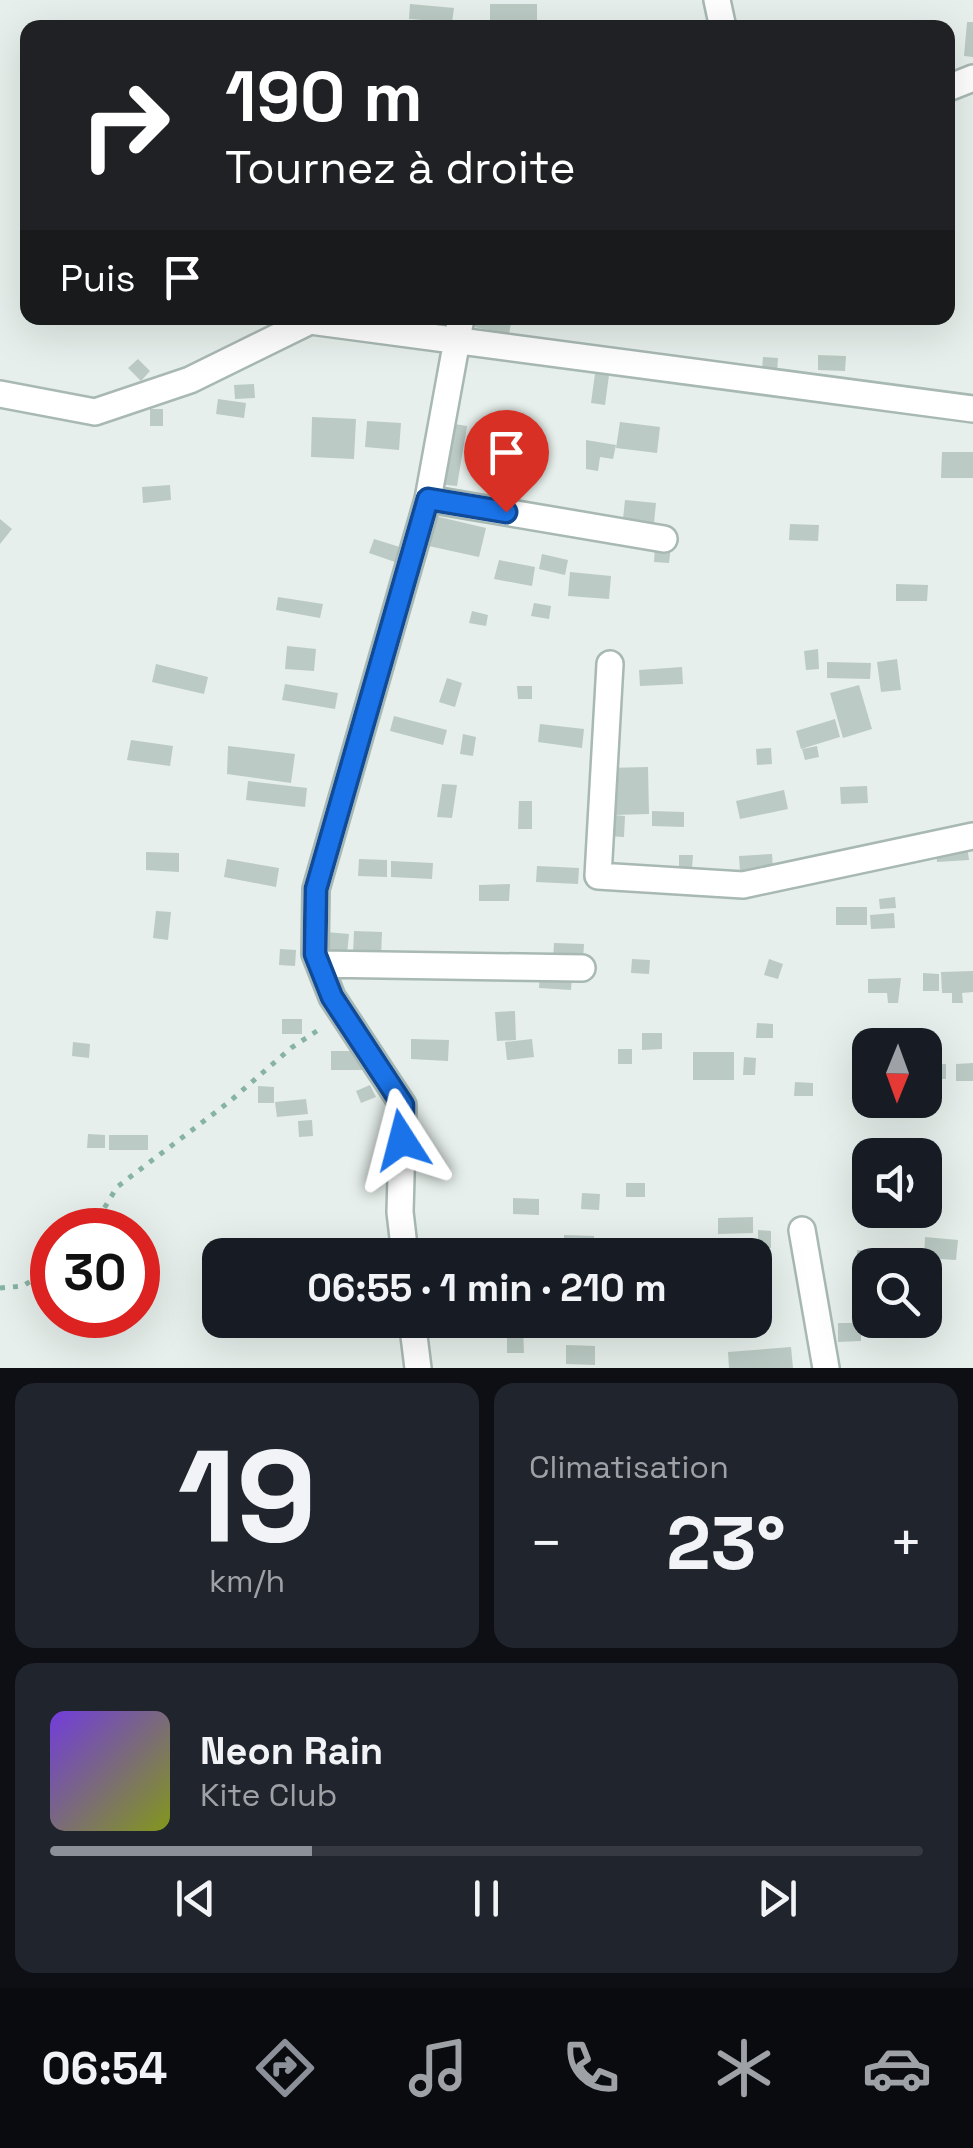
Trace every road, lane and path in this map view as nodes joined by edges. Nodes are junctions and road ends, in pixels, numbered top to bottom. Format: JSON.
{"nodes":[{"id":1,"x":304,"y":325,"type":"edge"},
{"id":2,"x":374,"y":325,"type":"edge"},
{"id":3,"x":459,"y":329,"type":"edge"},
{"id":4,"x":0,"y":394,"type":"edge"},
{"id":5,"x":973,"y":409,"type":"edge"},
{"id":6,"x":428,"y":499,"type":"junction"},
{"id":7,"x":664,"y":539,"type":"dead end"},
{"id":8,"x":610,"y":664,"type":"dead end"},
{"id":9,"x":973,"y":836,"type":"edge"},
{"id":10,"x":319,"y":964,"type":"junction"},
{"id":11,"x":582,"y":968,"type":"dead end"},
{"id":12,"x":342,"y":1015,"type":"junction"},
{"id":13,"x":104,"y":1208,"type":"edge"},
{"id":14,"x":802,"y":1230,"type":"dead end"},
{"id":15,"x":403,"y":1238,"type":"edge"},
{"id":16,"x":30,"y":1282,"type":"edge"},
{"id":17,"x":0,"y":1288,"type":"edge"},
{"id":18,"x":414,"y":1338,"type":"edge"},
{"id":19,"x":418,"y":1368,"type":"edge"},
{"id":20,"x":826,"y":1368,"type":"edge"}],
"edges":[{"from":1,"to":4,"type":"street"},
{"from":2,"to":3,"type":"street"},
{"from":3,"to":5,"type":"street"},
{"from":3,"to":6,"type":"street"},
{"from":6,"to":7,"type":"street"},
{"from":6,"to":10,"type":"street"},
{"from":8,"to":9,"type":"street"},
{"from":10,"to":11,"type":"street"},
{"from":10,"to":12,"type":"street"},
{"from":12,"to":13,"type":"path"},
{"from":12,"to":15,"type":"street"},
{"from":14,"to":20,"type":"street"},
{"from":16,"to":17,"type":"path"},
{"from":18,"to":19,"type":"street"}]}
